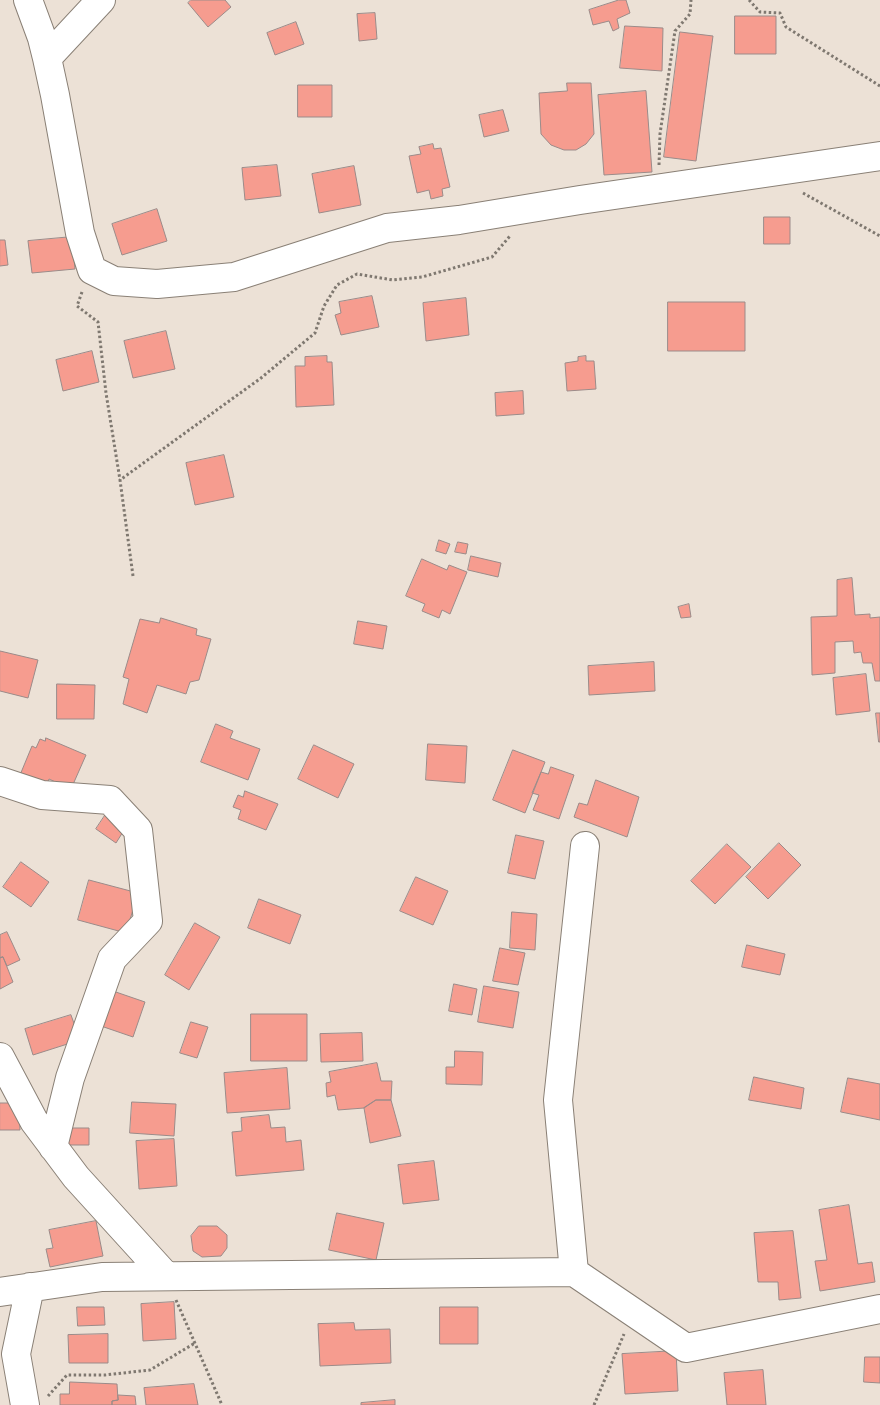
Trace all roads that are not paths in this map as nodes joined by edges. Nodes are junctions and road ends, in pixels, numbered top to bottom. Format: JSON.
{"nodes":[{"id":1,"x":28,"y":0,"type":"edge"},
{"id":2,"x":101,"y":0,"type":"edge"},
{"id":3,"x":47,"y":58,"type":"junction"},
{"id":4,"x":880,"y":156,"type":"edge"},
{"id":5,"x":0,"y":781,"type":"edge"},
{"id":6,"x":585,"y":846,"type":"dead end"},
{"id":7,"x":0,"y":1057,"type":"edge"},
{"id":8,"x":53,"y":1147,"type":"junction"},
{"id":9,"x":574,"y":1272,"type":"junction"},
{"id":10,"x":166,"y":1276,"type":"junction"},
{"id":11,"x":30,"y":1287,"type":"junction"},
{"id":12,"x":0,"y":1292,"type":"edge"},
{"id":13,"x":880,"y":1309,"type":"edge"},
{"id":14,"x":35,"y":1402,"type":"edge"}],
"edges":[{"from":1,"to":3,"type":"street"},
{"from":2,"to":3,"type":"street"},
{"from":3,"to":4,"type":"street"},
{"from":5,"to":8,"type":"street"},
{"from":6,"to":9,"type":"street"},
{"from":7,"to":8,"type":"street"},
{"from":8,"to":10,"type":"street"},
{"from":9,"to":10,"type":"street"},
{"from":9,"to":13,"type":"street"},
{"from":10,"to":11,"type":"street"},
{"from":11,"to":12,"type":"street"},
{"from":11,"to":14,"type":"street"}]}
